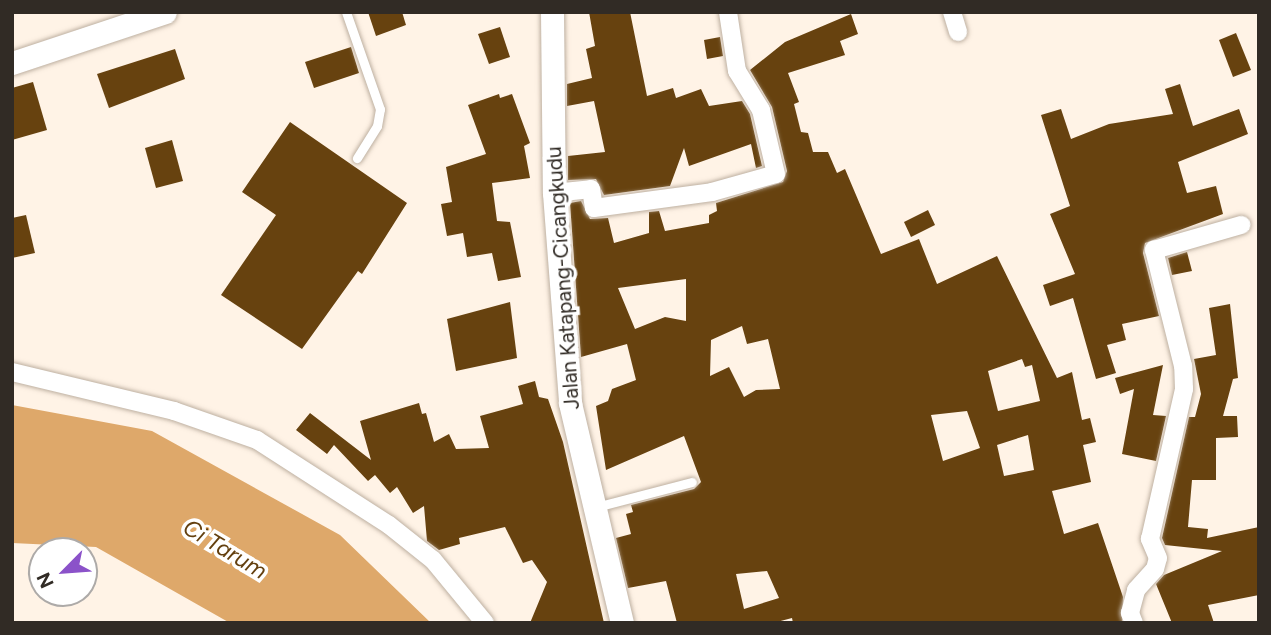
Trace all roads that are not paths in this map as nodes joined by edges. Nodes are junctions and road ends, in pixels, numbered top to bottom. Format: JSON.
{"nodes":[{"id":1,"x":165,"y":12,"type":"edge"},
{"id":2,"x":346,"y":12,"type":"edge"},
{"id":3,"x":552,"y":12,"type":"edge"},
{"id":4,"x":728,"y":12,"type":"edge"},
{"id":5,"x":952,"y":12,"type":"edge"},
{"id":6,"x":958,"y":32,"type":"dead end"},
{"id":7,"x":12,"y":62,"type":"edge"},
{"id":8,"x":357,"y":158,"type":"dead end"},
{"id":9,"x":554,"y":193,"type":"junction"},
{"id":10,"x":1241,"y":225,"type":"dead end"},
{"id":11,"x":12,"y":372,"type":"edge"},
{"id":12,"x":692,"y":482,"type":"dead end"},
{"id":13,"x":596,"y":506,"type":"junction"},
{"id":14,"x":485,"y":623,"type":"edge"},
{"id":15,"x":622,"y":623,"type":"edge"},
{"id":16,"x":1133,"y":623,"type":"edge"}],
"edges":[{"from":1,"to":7,"type":"street"},
{"from":2,"to":8,"type":"lane"},
{"from":3,"to":9,"type":"street","name":"Jalan Katapang-Cicangkudu"},
{"from":4,"to":9,"type":"street"},
{"from":5,"to":6,"type":"street"},
{"from":9,"to":13,"type":"street","name":"Jalan Katapang-Cicangkudu"},
{"from":10,"to":16,"type":"street"},
{"from":11,"to":14,"type":"street"},
{"from":12,"to":13,"type":"lane"},
{"from":13,"to":15,"type":"street","name":"Jalan Katapang-Cicangkudu"}]}
